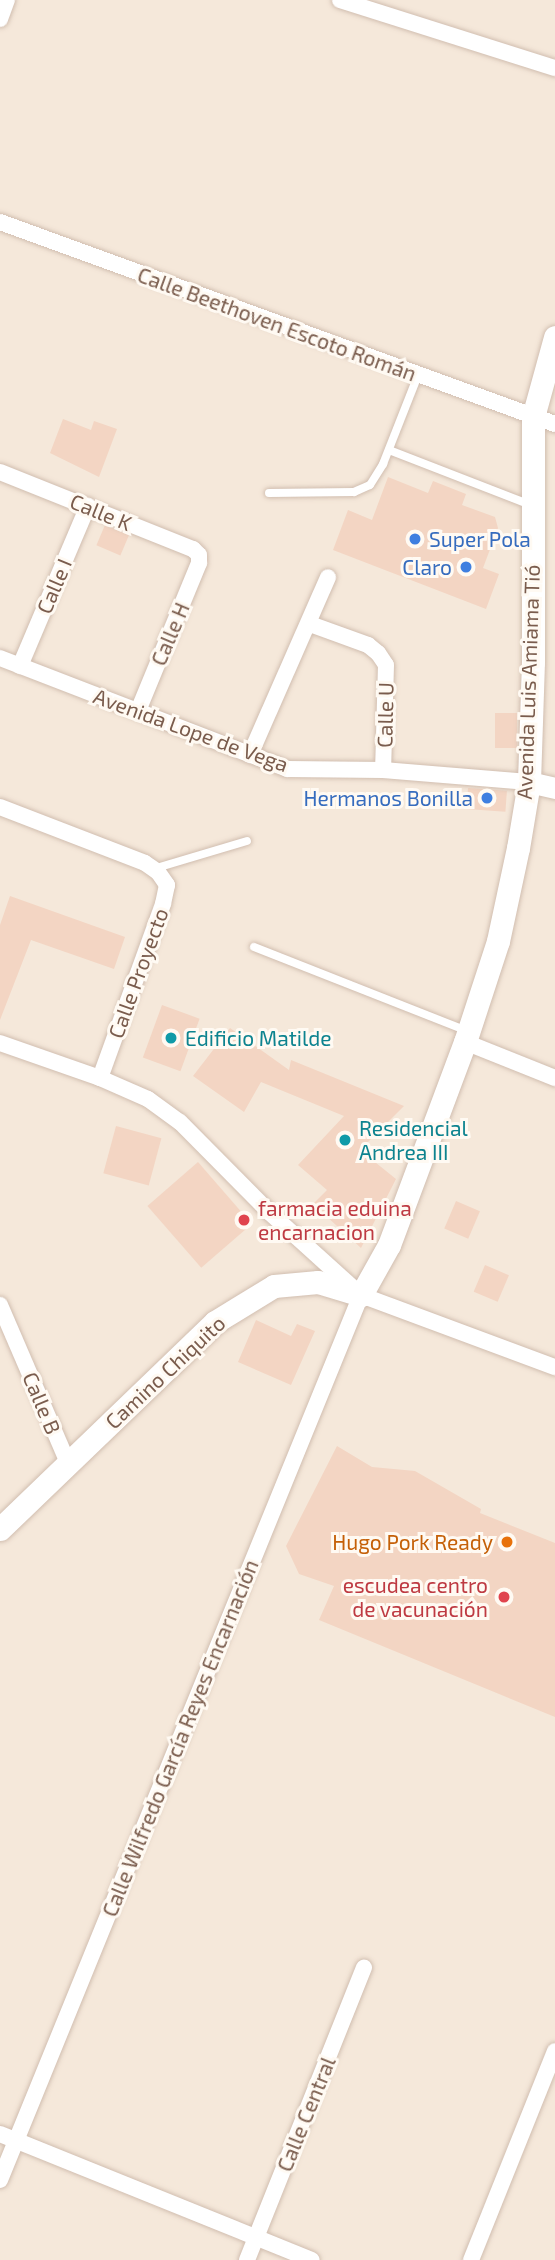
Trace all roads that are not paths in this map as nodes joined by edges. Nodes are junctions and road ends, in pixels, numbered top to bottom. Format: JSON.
{"nodes":[{"id":1,"x":7,"y":0,"type":"edge"},
{"id":2,"x":351,"y":2,"type":"edge"},
{"id":3,"x":0,"y":19,"type":"edge"},
{"id":4,"x":555,"y":68,"type":"edge"},
{"id":5,"x":0,"y":222,"type":"edge"},
{"id":6,"x":555,"y":337,"type":"edge"},
{"id":7,"x":418,"y":375,"type":"junction"},
{"id":8,"x":544,"y":420,"type":"edge"},
{"id":9,"x":389,"y":450,"type":"junction"},
{"id":10,"x":0,"y":471,"type":"edge"},
{"id":11,"x":269,"y":492,"type":"dead end"},
{"id":12,"x":531,"y":505,"type":"junction"},
{"id":13,"x":88,"y":506,"type":"junction"},
{"id":14,"x":199,"y":555,"type":"joint"},
{"id":15,"x":328,"y":578,"type":"dead end"},
{"id":16,"x":310,"y":624,"type":"junction"},
{"id":17,"x":0,"y":658,"type":"edge"},
{"id":18,"x":20,"y":666,"type":"junction"},
{"id":19,"x":138,"y":711,"type":"junction"},
{"id":20,"x":250,"y":755,"type":"junction"},
{"id":21,"x":383,"y":770,"type":"junction"},
{"id":22,"x":529,"y":782,"type":"junction"},
{"id":23,"x":555,"y":788,"type":"edge"},
{"id":24,"x":0,"y":807,"type":"edge"},
{"id":25,"x":247,"y":841,"type":"dead end"},
{"id":26,"x":153,"y":869,"type":"junction"},
{"id":27,"x":254,"y":947,"type":"dead end"},
{"id":28,"x":467,"y":1037,"type":"junction"},
{"id":29,"x":0,"y":1043,"type":"edge"},
{"id":30,"x":100,"y":1078,"type":"junction"},
{"id":31,"x":555,"y":1078,"type":"edge"},
{"id":32,"x":361,"y":1295,"type":"junction"},
{"id":33,"x":0,"y":1305,"type":"edge"},
{"id":34,"x":555,"y":1367,"type":"edge"},
{"id":35,"x":68,"y":1463,"type":"junction"},
{"id":36,"x":0,"y":1529,"type":"edge"},
{"id":37,"x":364,"y":1967,"type":"dead end"},
{"id":38,"x":555,"y":2051,"type":"edge"},
{"id":39,"x":0,"y":2134,"type":"edge"},
{"id":40,"x":16,"y":2140,"type":"junction"},
{"id":41,"x":0,"y":2180,"type":"edge"},
{"id":42,"x":257,"y":2238,"type":"junction"},
{"id":43,"x":247,"y":2260,"type":"edge"},
{"id":44,"x":312,"y":2260,"type":"edge"},
{"id":45,"x":471,"y":2260,"type":"edge"}],
"edges":[{"from":1,"to":3,"type":"street"},
{"from":2,"to":4,"type":"street"},
{"from":5,"to":7,"type":"street","name":"Calle Beethoven Escoto Román"},
{"from":6,"to":8,"type":"main road","name":"Avenida Luis Amiama Tió"},
{"from":7,"to":8,"type":"street","name":"Calle Beethoven Escoto Román"},
{"from":7,"to":9,"type":"lane"},
{"from":8,"to":12,"type":"main road","name":"Avenida Luis Amiama Tió"},
{"from":9,"to":11,"type":"lane"},
{"from":9,"to":12,"type":"lane"},
{"from":10,"to":13,"type":"street","name":"Calle K"},
{"from":12,"to":22,"type":"main road","name":"Avenida Luis Amiama Tió"},
{"from":13,"to":14,"type":"street","name":"Calle K"},
{"from":13,"to":18,"type":"street","name":"Calle I"},
{"from":14,"to":19,"type":"street","name":"Calle H"},
{"from":15,"to":16,"type":"street"},
{"from":16,"to":20,"type":"street"},
{"from":16,"to":21,"type":"street","name":"Calle U"},
{"from":17,"to":18,"type":"street","name":"Avenida Lope de Vega"},
{"from":18,"to":19,"type":"street","name":"Avenida Lope de Vega"},
{"from":19,"to":20,"type":"street","name":"Avenida Lope de Vega"},
{"from":20,"to":21,"type":"street","name":"Avenida Lope de Vega"},
{"from":21,"to":22,"type":"street","name":"Avenida Lope de Vega"},
{"from":22,"to":23,"type":"street","name":"Avenida Lope de Vega"},
{"from":22,"to":28,"type":"main road","name":"Avenida Luis Amiama Tió"},
{"from":24,"to":26,"type":"street"},
{"from":25,"to":26,"type":"lane"},
{"from":26,"to":30,"type":"street","name":"Calle Proyecto"},
{"from":27,"to":28,"type":"lane"},
{"from":28,"to":31,"type":"street"},
{"from":28,"to":32,"type":"main road","name":"Avenida Luis Amiama Tió"},
{"from":29,"to":30,"type":"street"},
{"from":30,"to":32,"type":"street"},
{"from":32,"to":34,"type":"street"},
{"from":32,"to":35,"type":"main road","name":"Camino Chiquito"},
{"from":32,"to":40,"type":"street","name":"Calle Wilfredo García Reyes Encarnación"},
{"from":33,"to":35,"type":"street","name":"Calle B"},
{"from":35,"to":36,"type":"main road","name":"Camino Chiquito"},
{"from":37,"to":42,"type":"street","name":"Calle Central"},
{"from":38,"to":45,"type":"street"},
{"from":39,"to":40,"type":"street"},
{"from":40,"to":41,"type":"street","name":"Calle Wilfredo García Reyes Encarnación"},
{"from":40,"to":42,"type":"street"},
{"from":42,"to":43,"type":"street","name":"Calle Central"},
{"from":42,"to":44,"type":"street"}]}
